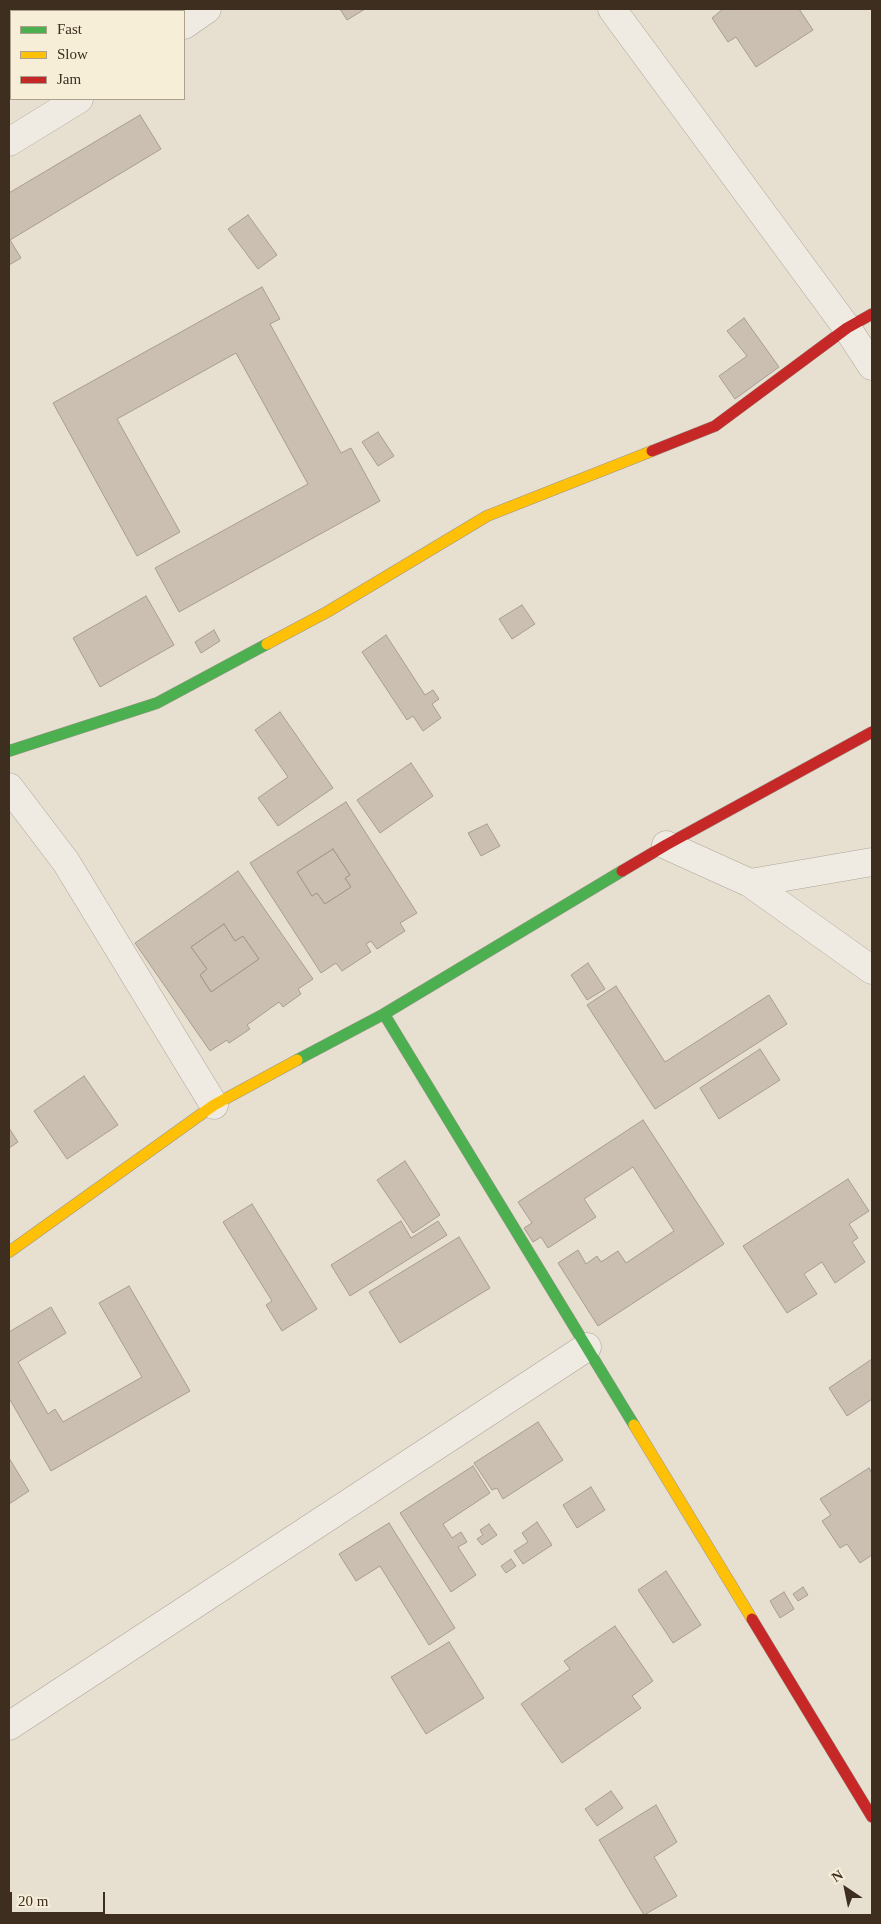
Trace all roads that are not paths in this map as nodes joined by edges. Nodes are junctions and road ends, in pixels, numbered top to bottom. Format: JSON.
{"nodes":[{"id":1,"x":206,"y":9,"type":"edge"},
{"id":2,"x":612,"y":9,"type":"edge"},
{"id":3,"x":185,"y":24,"type":"edge"},
{"id":4,"x":77,"y":100,"type":"edge"},
{"id":5,"x":9,"y":142,"type":"edge"},
{"id":6,"x":872,"y":314,"type":"edge"},
{"id":7,"x":847,"y":328,"type":"junction"},
{"id":8,"x":872,"y":366,"type":"edge"},
{"id":9,"x":872,"y":732,"type":"edge"},
{"id":10,"x":9,"y":752,"type":"edge"},
{"id":11,"x":9,"y":787,"type":"edge"},
{"id":12,"x":666,"y":845,"type":"junction"},
{"id":13,"x":872,"y":862,"type":"edge"},
{"id":14,"x":750,"y":883,"type":"junction"},
{"id":15,"x":872,"y":970,"type":"edge"},
{"id":16,"x":384,"y":1014,"type":"junction"},
{"id":17,"x":214,"y":1105,"type":"junction"},
{"id":18,"x":9,"y":1252,"type":"edge"},
{"id":19,"x":587,"y":1347,"type":"junction"},
{"id":20,"x":9,"y":1726,"type":"edge"},
{"id":21,"x":872,"y":1817,"type":"edge"}],
"edges":[{"from":1,"to":3,"type":"street"},
{"from":2,"to":7,"type":"street"},
{"from":4,"to":5,"type":"street"},
{"from":6,"to":7,"type":"street"},
{"from":7,"to":8,"type":"street"},
{"from":7,"to":10,"type":"street"},
{"from":9,"to":12,"type":"street"},
{"from":11,"to":17,"type":"street"},
{"from":12,"to":14,"type":"street"},
{"from":12,"to":16,"type":"street"},
{"from":13,"to":14,"type":"street"},
{"from":14,"to":15,"type":"street"},
{"from":16,"to":17,"type":"street"},
{"from":16,"to":19,"type":"street"},
{"from":17,"to":18,"type":"street"},
{"from":19,"to":20,"type":"street"},
{"from":19,"to":21,"type":"street"}]}
